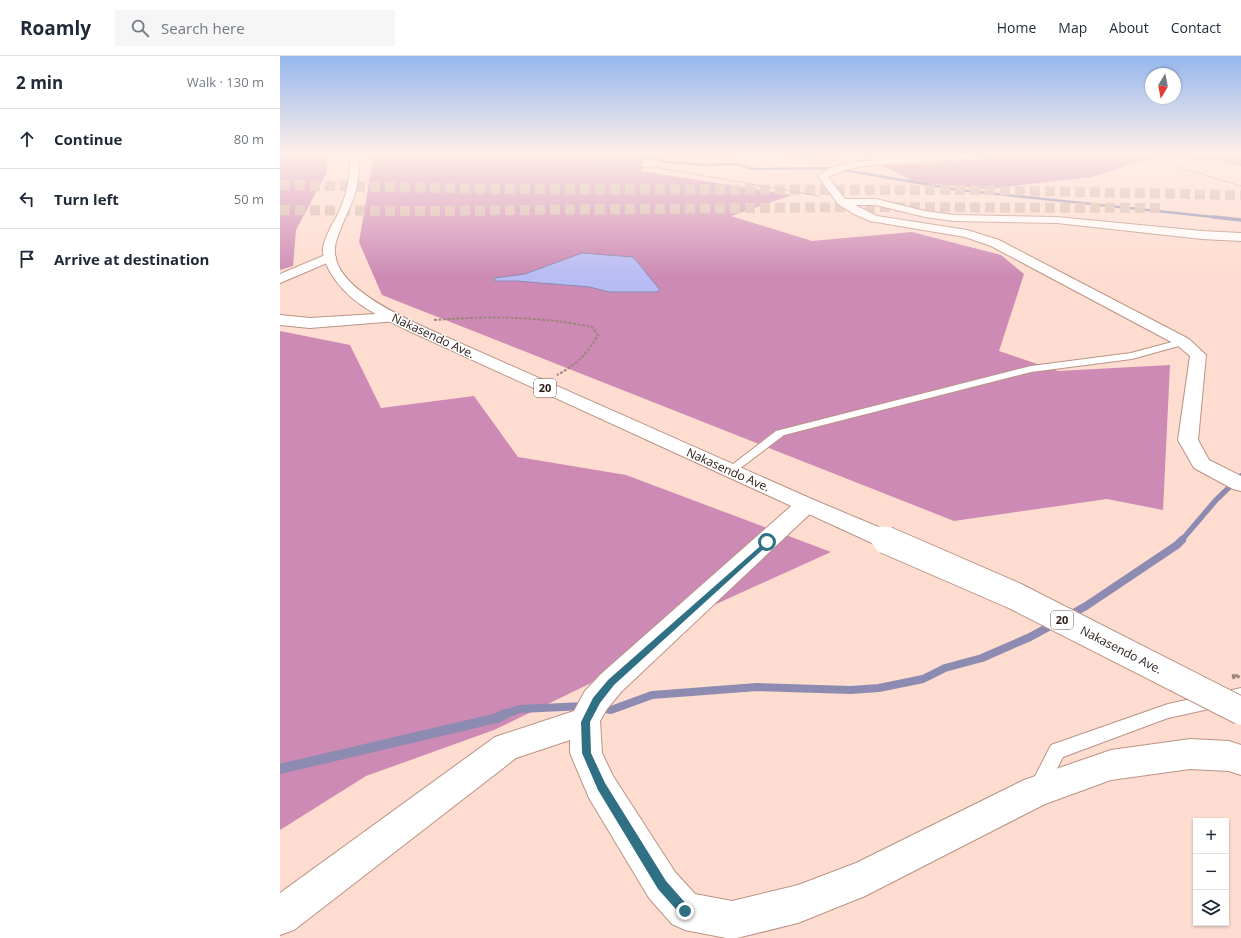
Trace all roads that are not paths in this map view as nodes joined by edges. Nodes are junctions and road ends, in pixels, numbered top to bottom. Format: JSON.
{"nodes":[{"id":1,"x":351,"y":195,"type":"edge"},
{"id":2,"x":837,"y":195,"type":"edge"},
{"id":3,"x":842,"y":202,"type":"junction"},
{"id":4,"x":1241,"y":237,"type":"edge"},
{"id":5,"x":330,"y":257,"type":"junction"},
{"id":6,"x":280,"y":279,"type":"edge"},
{"id":7,"x":392,"y":318,"type":"junction"},
{"id":8,"x":280,"y":320,"type":"edge"},
{"id":9,"x":1183,"y":342,"type":"junction"},
{"id":10,"x":730,"y":471,"type":"junction"},
{"id":11,"x":1241,"y":484,"type":"edge"},
{"id":12,"x":806,"y":505,"type":"junction"},
{"id":13,"x":1241,"y":695,"type":"edge"},
{"id":14,"x":1241,"y":711,"type":"edge"},
{"id":15,"x":589,"y":714,"type":"junction"},
{"id":16,"x":1241,"y":760,"type":"edge"},
{"id":17,"x":1036,"y":791,"type":"junction"},
{"id":18,"x":280,"y":916,"type":"edge"}],
"edges":[{"from":1,"to":5,"type":"main road"},
{"from":2,"to":3,"type":"main road"},
{"from":3,"to":4,"type":"main road"},
{"from":3,"to":9,"type":"main road"},
{"from":5,"to":6,"type":"main road"},
{"from":5,"to":7,"type":"main road","name":"Nakasendo Ave.","number":"20"},
{"from":7,"to":8,"type":"main road"},
{"from":7,"to":10,"type":"main road","name":"Nakasendo Ave.","number":"20"},
{"from":9,"to":10,"type":"lane"},
{"from":9,"to":11,"type":"main road"},
{"from":10,"to":12,"type":"main road","name":"Nakasendo Ave.","number":"20"},
{"from":12,"to":14,"type":"main road","name":"Nakasendo Ave.","number":"20","bridge":true},
{"from":12,"to":15,"type":"main road"},
{"from":13,"to":17,"type":"lane"},
{"from":15,"to":17,"type":"main road"},
{"from":15,"to":18,"type":"main road"},
{"from":16,"to":17,"type":"main road"}]}
